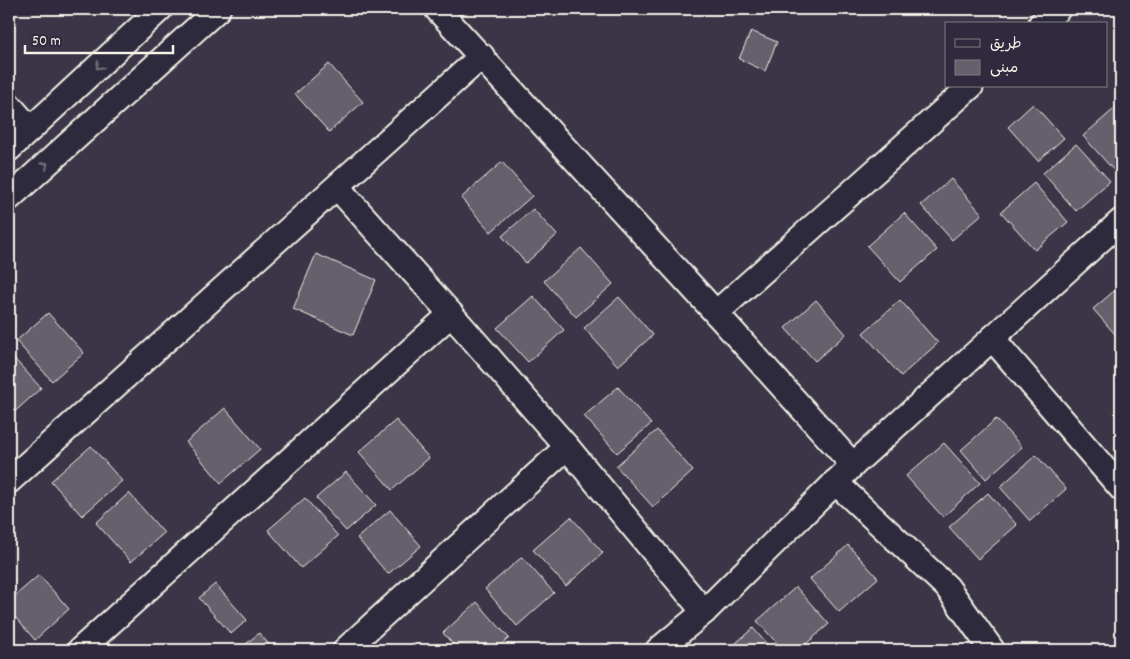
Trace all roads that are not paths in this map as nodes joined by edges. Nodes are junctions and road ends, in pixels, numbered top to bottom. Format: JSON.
{"nodes":[{"id":1,"x":160,"y":9,"type":"edge"},
{"id":2,"x":218,"y":9,"type":"edge"},
{"id":3,"x":437,"y":9,"type":"edge"},
{"id":4,"x":1058,"y":9,"type":"edge"},
{"id":5,"x":1043,"y":22,"type":"edge"},
{"id":6,"x":482,"y":56,"type":"junction"},
{"id":7,"x":969,"y":88,"type":"edge"},
{"id":8,"x":9,"y":105,"type":"edge"},
{"id":9,"x":30,"y":129,"type":"junction"},
{"id":10,"x":9,"y":149,"type":"edge"},
{"id":11,"x":337,"y":187,"type":"junction"},
{"id":12,"x":9,"y":198,"type":"edge"},
{"id":13,"x":1121,"y":221,"type":"edge"},
{"id":14,"x":716,"y":313,"type":"junction"},
{"id":15,"x":451,"y":314,"type":"junction"},
{"id":16,"x":992,"y":338,"type":"junction"},
{"id":17,"x":567,"y":447,"type":"junction"},
{"id":18,"x":853,"y":465,"type":"junction"},
{"id":19,"x":9,"y":481,"type":"edge"},
{"id":20,"x":835,"y":482,"type":"junction"},
{"id":21,"x":1121,"y":488,"type":"edge"},
{"id":22,"x":704,"y":612,"type":"junction"},
{"id":23,"x":80,"y":650,"type":"edge"},
{"id":24,"x":344,"y":650,"type":"edge"},
{"id":25,"x":658,"y":650,"type":"edge"},
{"id":26,"x":992,"y":650,"type":"edge"}],
"edges":[{"from":1,"to":9,"type":"street","one_way":true},
{"from":12,"to":2,"type":"street","one_way":true},
{"from":3,"to":6,"type":"street"},
{"from":4,"to":5,"type":"street"},
{"from":6,"to":11,"type":"street"},
{"from":6,"to":14,"type":"street"},
{"from":7,"to":14,"type":"street"},
{"from":8,"to":9,"type":"street"},
{"from":9,"to":10,"type":"street"},
{"from":11,"to":15,"type":"street"},
{"from":11,"to":19,"type":"street"},
{"from":13,"to":16,"type":"street"},
{"from":14,"to":18,"type":"street"},
{"from":15,"to":17,"type":"street"},
{"from":15,"to":23,"type":"street"},
{"from":16,"to":18,"type":"street"},
{"from":16,"to":21,"type":"street"},
{"from":17,"to":22,"type":"street"},
{"from":17,"to":24,"type":"street"},
{"from":18,"to":20,"type":"street"},
{"from":20,"to":22,"type":"street"},
{"from":20,"to":26,"type":"street"},
{"from":22,"to":25,"type":"street"}]}
